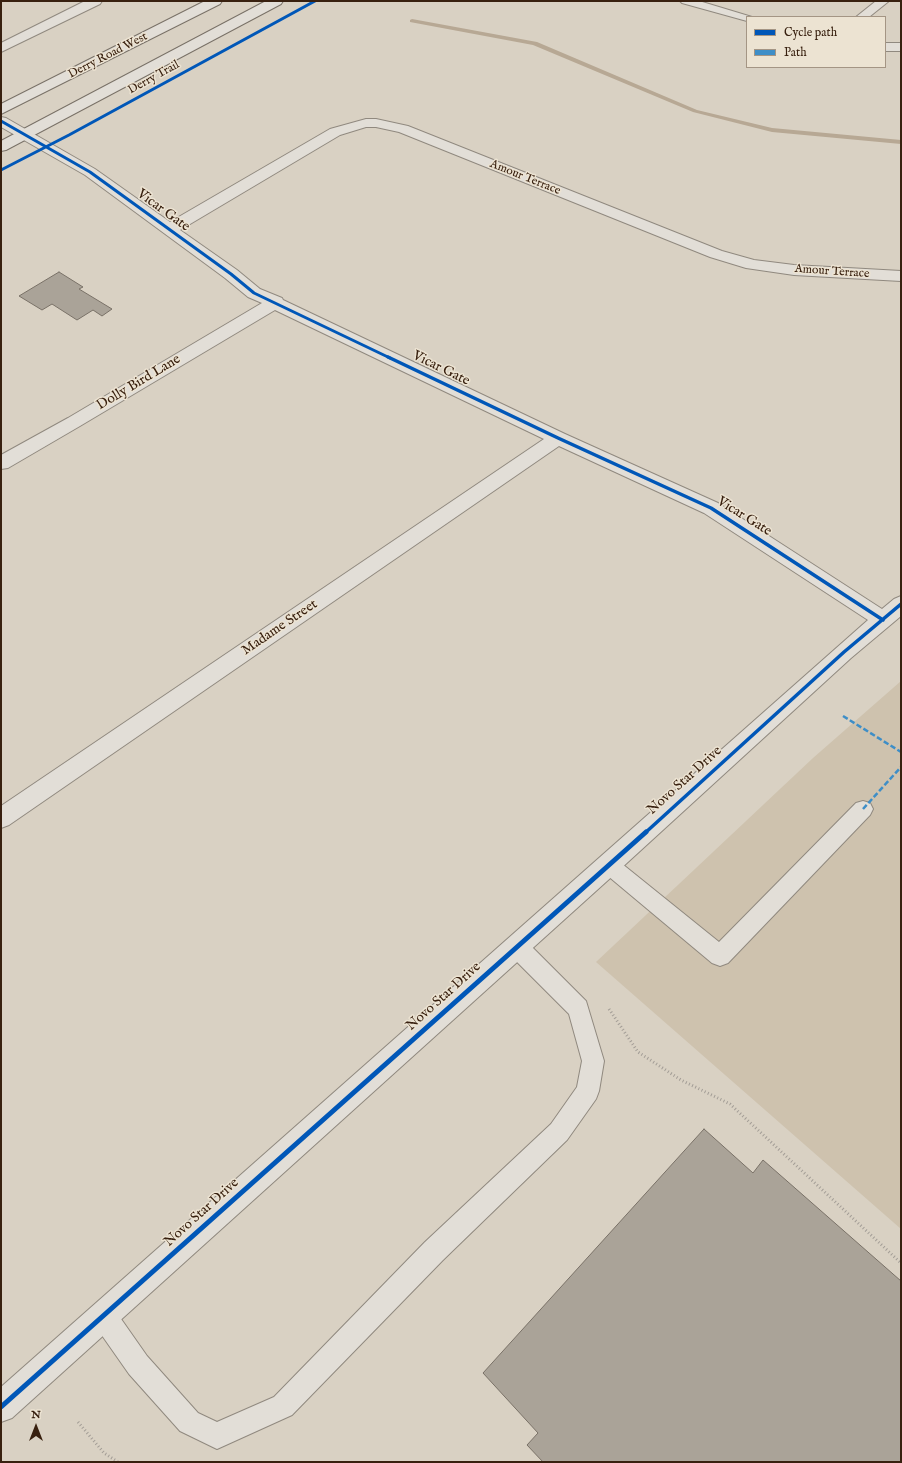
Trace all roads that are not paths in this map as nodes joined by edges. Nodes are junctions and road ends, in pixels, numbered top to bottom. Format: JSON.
{"nodes":[{"id":1,"x":95,"y":1,"type":"edge"},
{"id":2,"x":215,"y":1,"type":"edge"},
{"id":3,"x":276,"y":1,"type":"edge"},
{"id":4,"x":686,"y":1,"type":"edge"},
{"id":5,"x":883,"y":1,"type":"edge"},
{"id":6,"x":863,"y":16,"type":"edge"},
{"id":7,"x":746,"y":18,"type":"edge"},
{"id":8,"x":886,"y":47,"type":"edge"},
{"id":9,"x":901,"y":47,"type":"edge"},
{"id":10,"x":1,"y":48,"type":"edge"},
{"id":11,"x":1,"y":110,"type":"edge"},
{"id":12,"x":1,"y":121,"type":"edge"},
{"id":13,"x":25,"y":134,"type":"junction"},
{"id":14,"x":1,"y":147,"type":"edge"},
{"id":15,"x":170,"y":229,"type":"junction"},
{"id":16,"x":901,"y":276,"type":"edge"},
{"id":17,"x":276,"y":302,"type":"junction"},
{"id":18,"x":558,"y":438,"type":"junction"},
{"id":19,"x":1,"y":463,"type":"edge"},
{"id":20,"x":892,"y":612,"type":"edge"},
{"id":21,"x":863,"y":809,"type":"dead end"},
{"id":22,"x":1,"y":818,"type":"edge"},
{"id":23,"x":609,"y":865,"type":"junction"},
{"id":24,"x":517,"y":946,"type":"junction"},
{"id":25,"x":103,"y":1316,"type":"junction"},
{"id":26,"x":1,"y":1407,"type":"edge"}],
"edges":[{"from":1,"to":10,"type":"street"},
{"from":2,"to":11,"type":"street","name":"Derry Road West"},
{"from":3,"to":13,"type":"street"},
{"from":4,"to":7,"type":"lane"},
{"from":5,"to":6,"type":"lane"},
{"from":8,"to":9,"type":"lane"},
{"from":12,"to":13,"type":"street","name":"Vicar Gate"},
{"from":13,"to":14,"type":"street"},
{"from":13,"to":15,"type":"street","name":"Vicar Gate"},
{"from":15,"to":16,"type":"street","name":"Amour Terrace"},
{"from":15,"to":17,"type":"street","name":"Vicar Gate"},
{"from":17,"to":18,"type":"street","name":"Vicar Gate"},
{"from":17,"to":19,"type":"street","name":"Dolly Bird Lane"},
{"from":18,"to":20,"type":"street","name":"Vicar Gate"},
{"from":18,"to":22,"type":"street","name":"Madame Street"},
{"from":20,"to":23,"type":"street","name":"Novo Star Drive"},
{"from":21,"to":23,"type":"lane"},
{"from":23,"to":24,"type":"street","name":"Novo Star Drive"},
{"from":24,"to":25,"type":"street","name":"Novo Star Drive"},
{"from":24,"to":25,"type":"lane"},
{"from":25,"to":26,"type":"street","name":"Novo Star Drive"}]}
